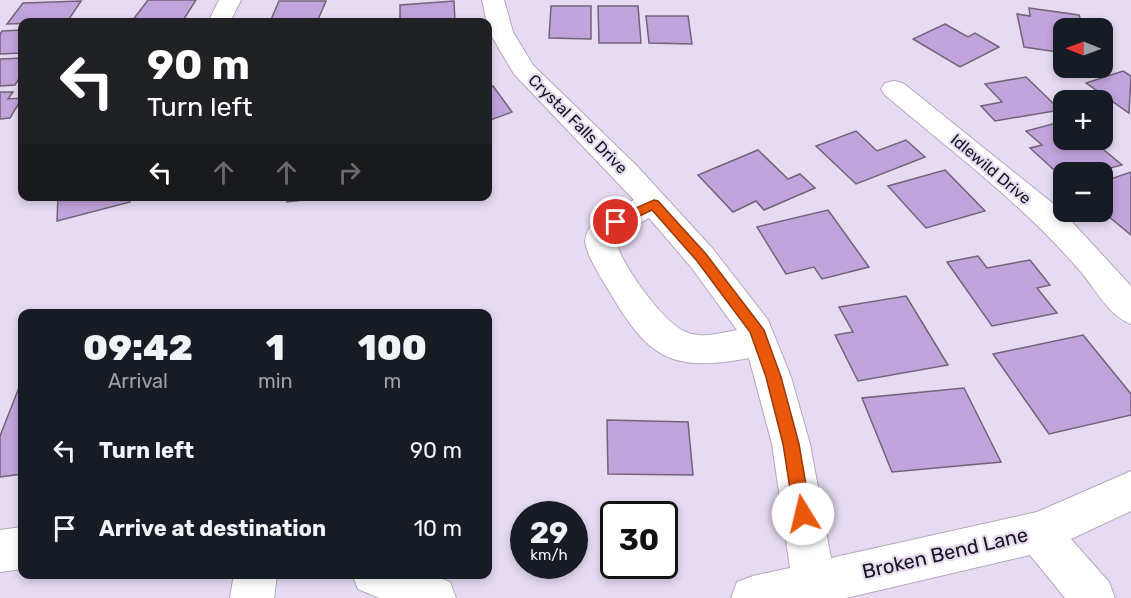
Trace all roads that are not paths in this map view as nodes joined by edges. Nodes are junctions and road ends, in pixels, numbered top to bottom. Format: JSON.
{"nodes":[{"id":1,"x":230,"y":0,"type":"edge"},
{"id":2,"x":492,"y":0,"type":"edge"},
{"id":3,"x":221,"y":18,"type":"edge"},
{"id":4,"x":894,"y":89,"type":"dead end"},
{"id":5,"x":654,"y":204,"type":"junction"},
{"id":6,"x":1131,"y":309,"type":"edge"},
{"id":7,"x":760,"y":341,"type":"junction"},
{"id":8,"x":1131,"y":491,"type":"edge"},
{"id":9,"x":1038,"y":532,"type":"junction"},
{"id":10,"x":18,"y":549,"type":"edge"},
{"id":11,"x":0,"y":551,"type":"edge"},
{"id":12,"x":255,"y":579,"type":"edge"},
{"id":13,"x":386,"y":579,"type":"edge"},
{"id":14,"x":818,"y":591,"type":"edge"},
{"id":15,"x":252,"y":598,"type":"edge"},
{"id":16,"x":434,"y":598,"type":"edge"},
{"id":17,"x":753,"y":598,"type":"edge"},
{"id":18,"x":1093,"y":598,"type":"edge"}],
"edges":[{"from":1,"to":3,"type":"street"},
{"from":2,"to":5,"type":"street","name":"Crystal Falls Drive"},
{"from":4,"to":6,"type":"street","name":"Idlewild Drive"},
{"from":5,"to":7,"type":"street","name":"Crystal Falls Drive"},
{"from":5,"to":7,"type":"street"},
{"from":7,"to":14,"type":"street","name":"Crystal Falls Drive"},
{"from":8,"to":9,"type":"street","name":"Broken Bend Lane"},
{"from":9,"to":14,"type":"street","name":"Broken Bend Lane"},
{"from":9,"to":18,"type":"street"},
{"from":10,"to":11,"type":"street"},
{"from":12,"to":15,"type":"street"},
{"from":13,"to":16,"type":"street"},
{"from":14,"to":17,"type":"street","name":"Broken Bend Lane"}]}
